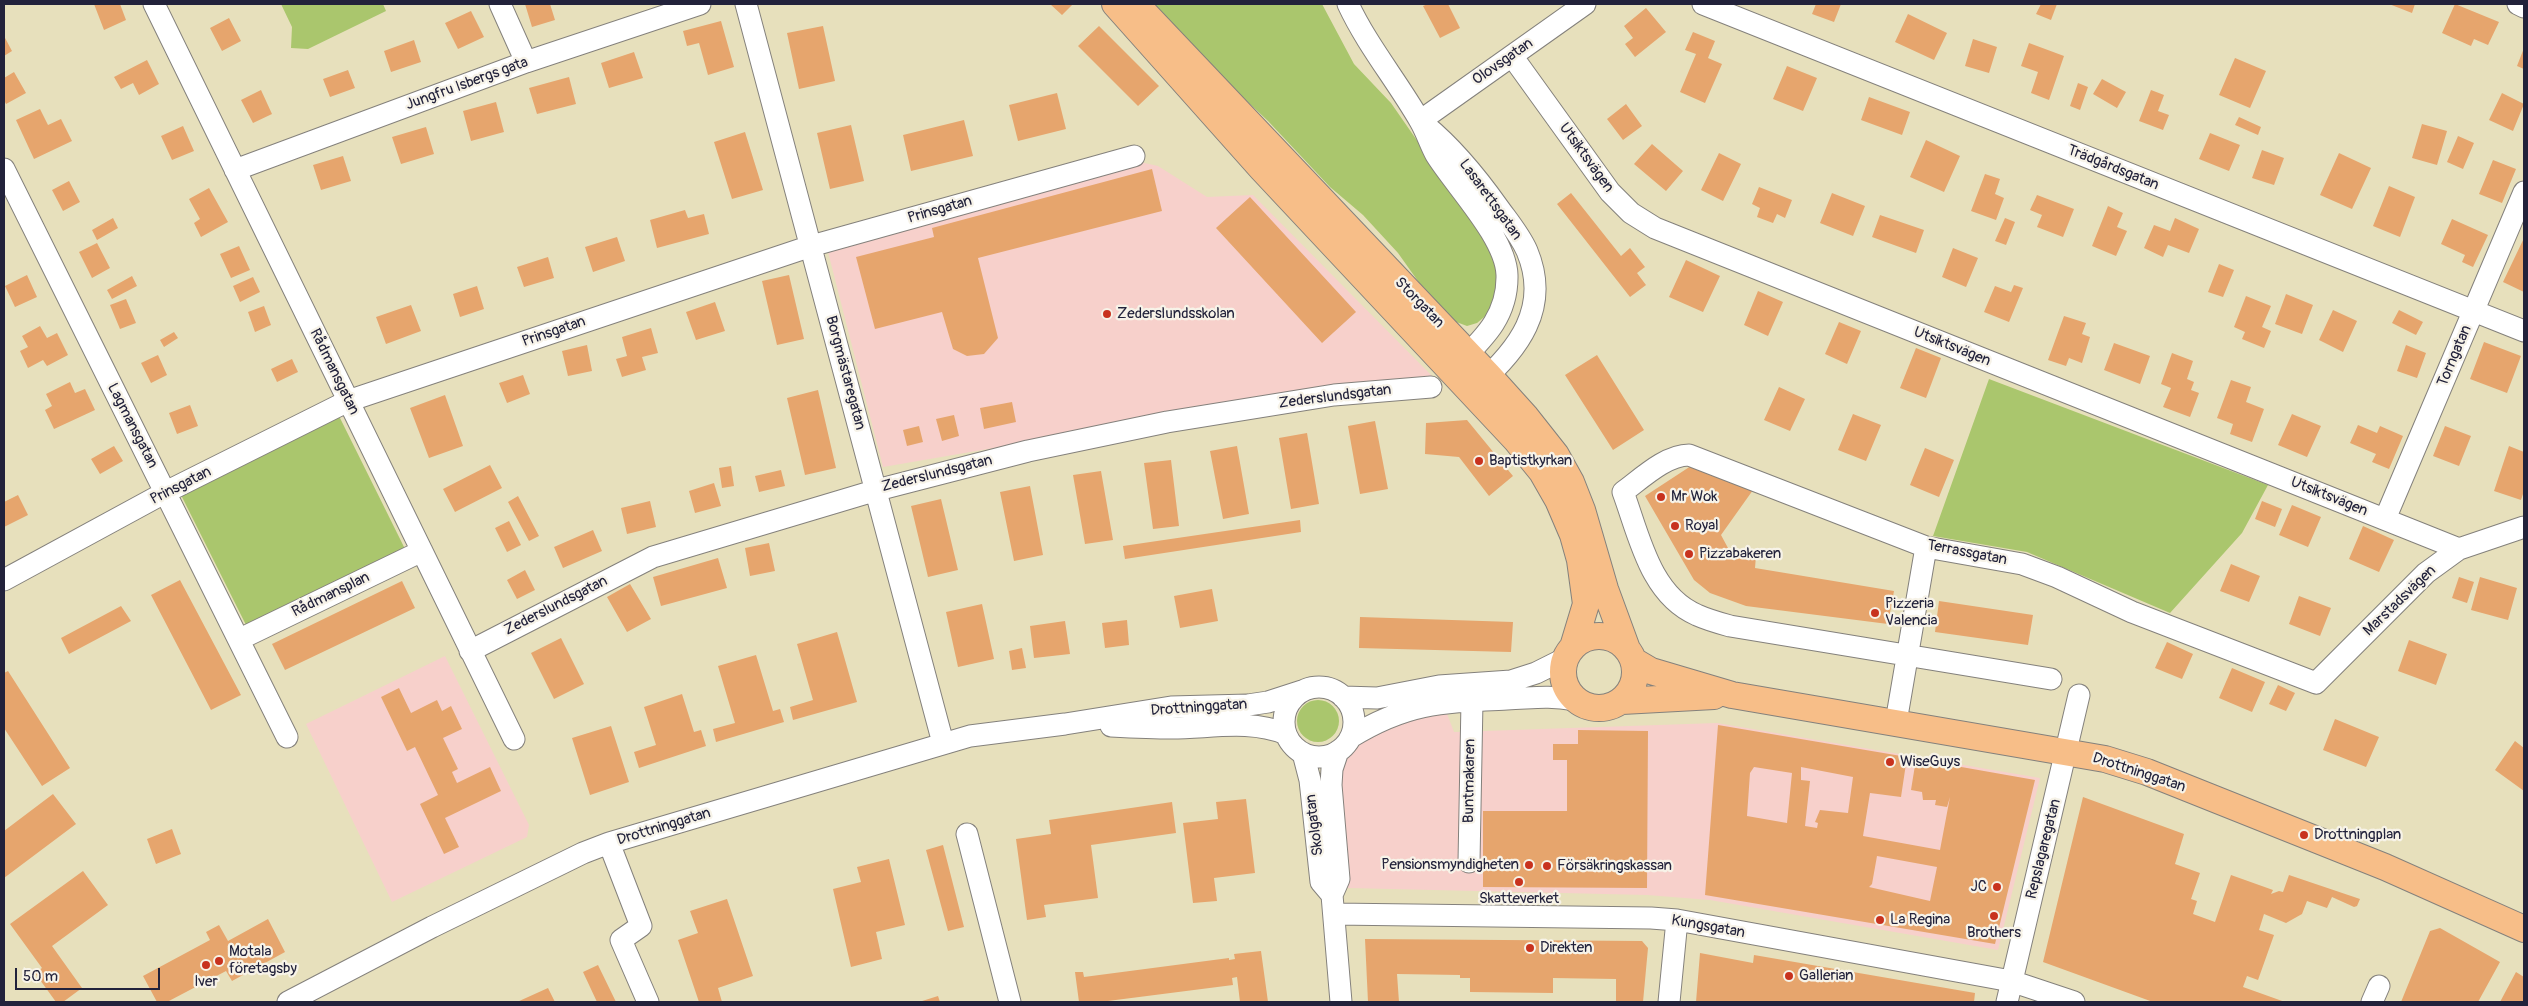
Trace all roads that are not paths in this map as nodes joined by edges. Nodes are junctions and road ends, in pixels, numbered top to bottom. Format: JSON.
{"nodes":[{"id":1,"x":154,"y":4,"type":"edge"},
{"id":2,"x":500,"y":4,"type":"edge"},
{"id":3,"x":700,"y":4,"type":"edge"},
{"id":4,"x":746,"y":4,"type":"edge"},
{"id":5,"x":1115,"y":4,"type":"edge"},
{"id":6,"x":1136,"y":4,"type":"edge"},
{"id":7,"x":1348,"y":4,"type":"edge"},
{"id":8,"x":1585,"y":4,"type":"edge"},
{"id":9,"x":1703,"y":4,"type":"edge"},
{"id":10,"x":2518,"y":4,"type":"edge"},
{"id":11,"x":2524,"y":7,"type":"edge"},
{"id":12,"x":1512,"y":56,"type":"junction"},
{"id":13,"x":526,"y":62,"type":"junction"},
{"id":14,"x":1420,"y":122,"type":"junction"},
{"id":15,"x":1134,"y":156,"type":"dead end"},
{"id":16,"x":4,"y":170,"type":"edge"},
{"id":17,"x":235,"y":170,"type":"junction"},
{"id":18,"x":2524,"y":192,"type":"edge"},
{"id":19,"x":811,"y":246,"type":"junction"},
{"id":20,"x":2474,"y":312,"type":"junction"},
{"id":21,"x":2524,"y":331,"type":"edge"},
{"id":22,"x":1460,"y":362,"type":"junction"},
{"id":23,"x":1480,"y":384,"type":"junction"},
{"id":24,"x":1431,"y":387,"type":"dead end"},
{"id":25,"x":348,"y":401,"type":"junction"},
{"id":26,"x":877,"y":490,"type":"junction"},
{"id":27,"x":166,"y":492,"type":"junction"},
{"id":28,"x":2385,"y":519,"type":"junction"},
{"id":29,"x":2524,"y":527,"type":"edge"},
{"id":30,"x":1926,"y":547,"type":"junction"},
{"id":31,"x":2459,"y":549,"type":"junction"},
{"id":32,"x":422,"y":552,"type":"junction"},
{"id":33,"x":4,"y":580,"type":"edge"},
{"id":34,"x":240,"y":639,"type":"junction"},
{"id":35,"x":470,"y":651,"type":"junction"},
{"id":36,"x":1569,"y":652,"type":"junction"},
{"id":37,"x":1630,"y":655,"type":"junction"},
{"id":38,"x":1907,"y":655,"type":"junction"},
{"id":39,"x":2051,"y":679,"type":"dead end"},
{"id":40,"x":2316,"y":683,"type":"joint"},
{"id":41,"x":1302,"y":691,"type":"junction"},
{"id":42,"x":1732,"y":695,"type":"junction"},
{"id":43,"x":2079,"y":695,"type":"dead end"},
{"id":44,"x":1343,"y":696,"type":"junction"},
{"id":45,"x":1575,"y":700,"type":"junction"},
{"id":46,"x":1472,"y":701,"type":"junction"},
{"id":47,"x":1622,"y":701,"type":"junction"},
{"id":48,"x":1896,"y":722,"type":"junction"},
{"id":49,"x":1065,"y":724,"type":"junction"},
{"id":50,"x":1286,"y":734,"type":"junction"},
{"id":51,"x":287,"y":737,"type":"dead end"},
{"id":52,"x":514,"y":739,"type":"dead end"},
{"id":53,"x":943,"y":743,"type":"junction"},
{"id":54,"x":1344,"y":744,"type":"junction"},
{"id":55,"x":2066,"y":752,"type":"junction"},
{"id":56,"x":1303,"y":753,"type":"junction"},
{"id":57,"x":967,"y":834,"type":"dead end"},
{"id":58,"x":609,"y":843,"type":"junction"},
{"id":59,"x":1468,"y":862,"type":"dead end"},
{"id":60,"x":1333,"y":905,"type":"junction"},
{"id":61,"x":1676,"y":920,"type":"junction"},
{"id":62,"x":2524,"y":929,"type":"edge"},
{"id":63,"x":2011,"y":982,"type":"junction"},
{"id":64,"x":288,"y":1002,"type":"edge"},
{"id":65,"x":648,"y":1002,"type":"edge"},
{"id":66,"x":1010,"y":1002,"type":"edge"},
{"id":67,"x":1341,"y":1002,"type":"edge"},
{"id":68,"x":1669,"y":1002,"type":"edge"},
{"id":69,"x":2006,"y":1002,"type":"edge"},
{"id":70,"x":2074,"y":1002,"type":"edge"}],
"edges":[{"from":1,"to":17,"type":"street","name":"Rådmansgatan"},
{"from":2,"to":13,"type":"street"},
{"from":3,"to":13,"type":"street","name":"Jungfru Isbergs gata"},
{"from":4,"to":19,"type":"street","name":"Borgmästaregatan"},
{"from":5,"to":22,"type":"main road","name":"Storgatan"},
{"from":6,"to":22,"type":"main road","name":"Storgatan"},
{"from":7,"to":14,"type":"street","name":"Lasarettsgatan"},
{"from":8,"to":12,"type":"street","name":"Olovsgatan"},
{"from":9,"to":20,"type":"street","name":"Trädgårdsgatan"},
{"from":10,"to":11,"type":"street"},
{"from":12,"to":14,"type":"street","name":"Olovsgatan"},
{"from":12,"to":28,"type":"street","name":"Utsiktsvägen"},
{"from":13,"to":17,"type":"street","name":"Jungfru Isbergs gata"},
{"from":14,"to":22,"type":"street","name":"Lasarettsgatan"},
{"from":14,"to":23,"type":"street","name":"Lasarettsgatan"},
{"from":15,"to":19,"type":"street","name":"Prinsgatan"},
{"from":16,"to":27,"type":"street","name":"Lagmansgatan"},
{"from":17,"to":25,"type":"street","name":"Rådmansgatan"},
{"from":18,"to":20,"type":"street","name":"Torngatan"},
{"from":19,"to":25,"type":"street","name":"Prinsgatan"},
{"from":19,"to":26,"type":"street","name":"Borgmästaregatan"},
{"from":20,"to":21,"type":"street","name":"Trädgårdsgatan"},
{"from":20,"to":28,"type":"street","name":"Torngatan"},
{"from":22,"to":23,"type":"main road","name":"Storgatan"},
{"from":23,"to":36,"type":"main road","name":"Storgatan"},
{"from":23,"to":37,"type":"main road","name":"Storgatan"},
{"from":24,"to":26,"type":"street","name":"Zederslundsgatan"},
{"from":25,"to":27,"type":"street","name":"Prinsgatan"},
{"from":25,"to":32,"type":"street","name":"Rådmansgatan"},
{"from":26,"to":35,"type":"street","name":"Zederslundsgatan"},
{"from":26,"to":53,"type":"street","name":"Borgmästaregatan"},
{"from":27,"to":33,"type":"street","name":"Prinsgatan"},
{"from":27,"to":34,"type":"street","name":"Lagmansgatan"},
{"from":28,"to":31,"type":"street","name":"Utsiktsvägen"},
{"from":29,"to":31,"type":"street","name":"Marstadsvägen"},
{"from":30,"to":38,"type":"street"},
{"from":30,"to":38,"type":"street","name":"Terrassgatan"},
{"from":30,"to":40,"type":"street","name":"Terrassgatan"},
{"from":31,"to":40,"type":"street","name":"Marstadsvägen"},
{"from":32,"to":34,"type":"street","name":"Rådmansplan"},
{"from":32,"to":35,"type":"street","name":"Rådmansgatan"},
{"from":34,"to":51,"type":"street","name":"Lagmansgatan"},
{"from":35,"to":52,"type":"street","name":"Rådmansgatan"},
{"from":36,"to":37,"type":"main road"},
{"from":36,"to":44,"type":"street"},
{"from":36,"to":45,"type":"main road"},
{"from":37,"to":42,"type":"main road","name":"Drottninggatan"},
{"from":37,"to":47,"type":"main road"},
{"from":38,"to":39,"type":"street"},
{"from":38,"to":48,"type":"street"},
{"from":41,"to":44,"type":"street"},
{"from":41,"to":49,"type":"street","name":"Drottninggatan"},
{"from":41,"to":50,"type":"street"},
{"from":42,"to":47,"type":"main road","name":"Drottninggatan"},
{"from":42,"to":48,"type":"main road","name":"Drottninggatan"},
{"from":43,"to":55,"type":"street","name":"Repslagaregatan"},
{"from":44,"to":54,"type":"street"},
{"from":45,"to":46,"type":"street"},
{"from":45,"to":47,"type":"main road"},
{"from":46,"to":54,"type":"street"},
{"from":46,"to":59,"type":"street","name":"Buntmakaren"},
{"from":48,"to":55,"type":"main road","name":"Drottninggatan"},
{"from":49,"to":50,"type":"street","name":"Drottninggatan"},
{"from":49,"to":53,"type":"street","name":"Drottninggatan"},
{"from":50,"to":56,"type":"street"},
{"from":53,"to":58,"type":"street","name":"Drottninggatan"},
{"from":54,"to":56,"type":"street"},
{"from":54,"to":60,"type":"street","name":"Skolgatan"},
{"from":55,"to":62,"type":"main road","name":"Drottninggatan"},
{"from":55,"to":63,"type":"street","name":"Repslagaregatan"},
{"from":56,"to":60,"type":"street","name":"Skolgatan"},
{"from":57,"to":66,"type":"street"},
{"from":58,"to":64,"type":"street","name":"Drottninggatan"},
{"from":58,"to":65,"type":"street"},
{"from":60,"to":61,"type":"street","name":"Kungsgatan"},
{"from":60,"to":67,"type":"street","name":"Skolgatan"},
{"from":61,"to":63,"type":"street","name":"Kungsgatan"},
{"from":61,"to":68,"type":"street"},
{"from":63,"to":69,"type":"street","name":"Repslagaregatan"},
{"from":63,"to":70,"type":"street","name":"Kungsgatan"}]}
